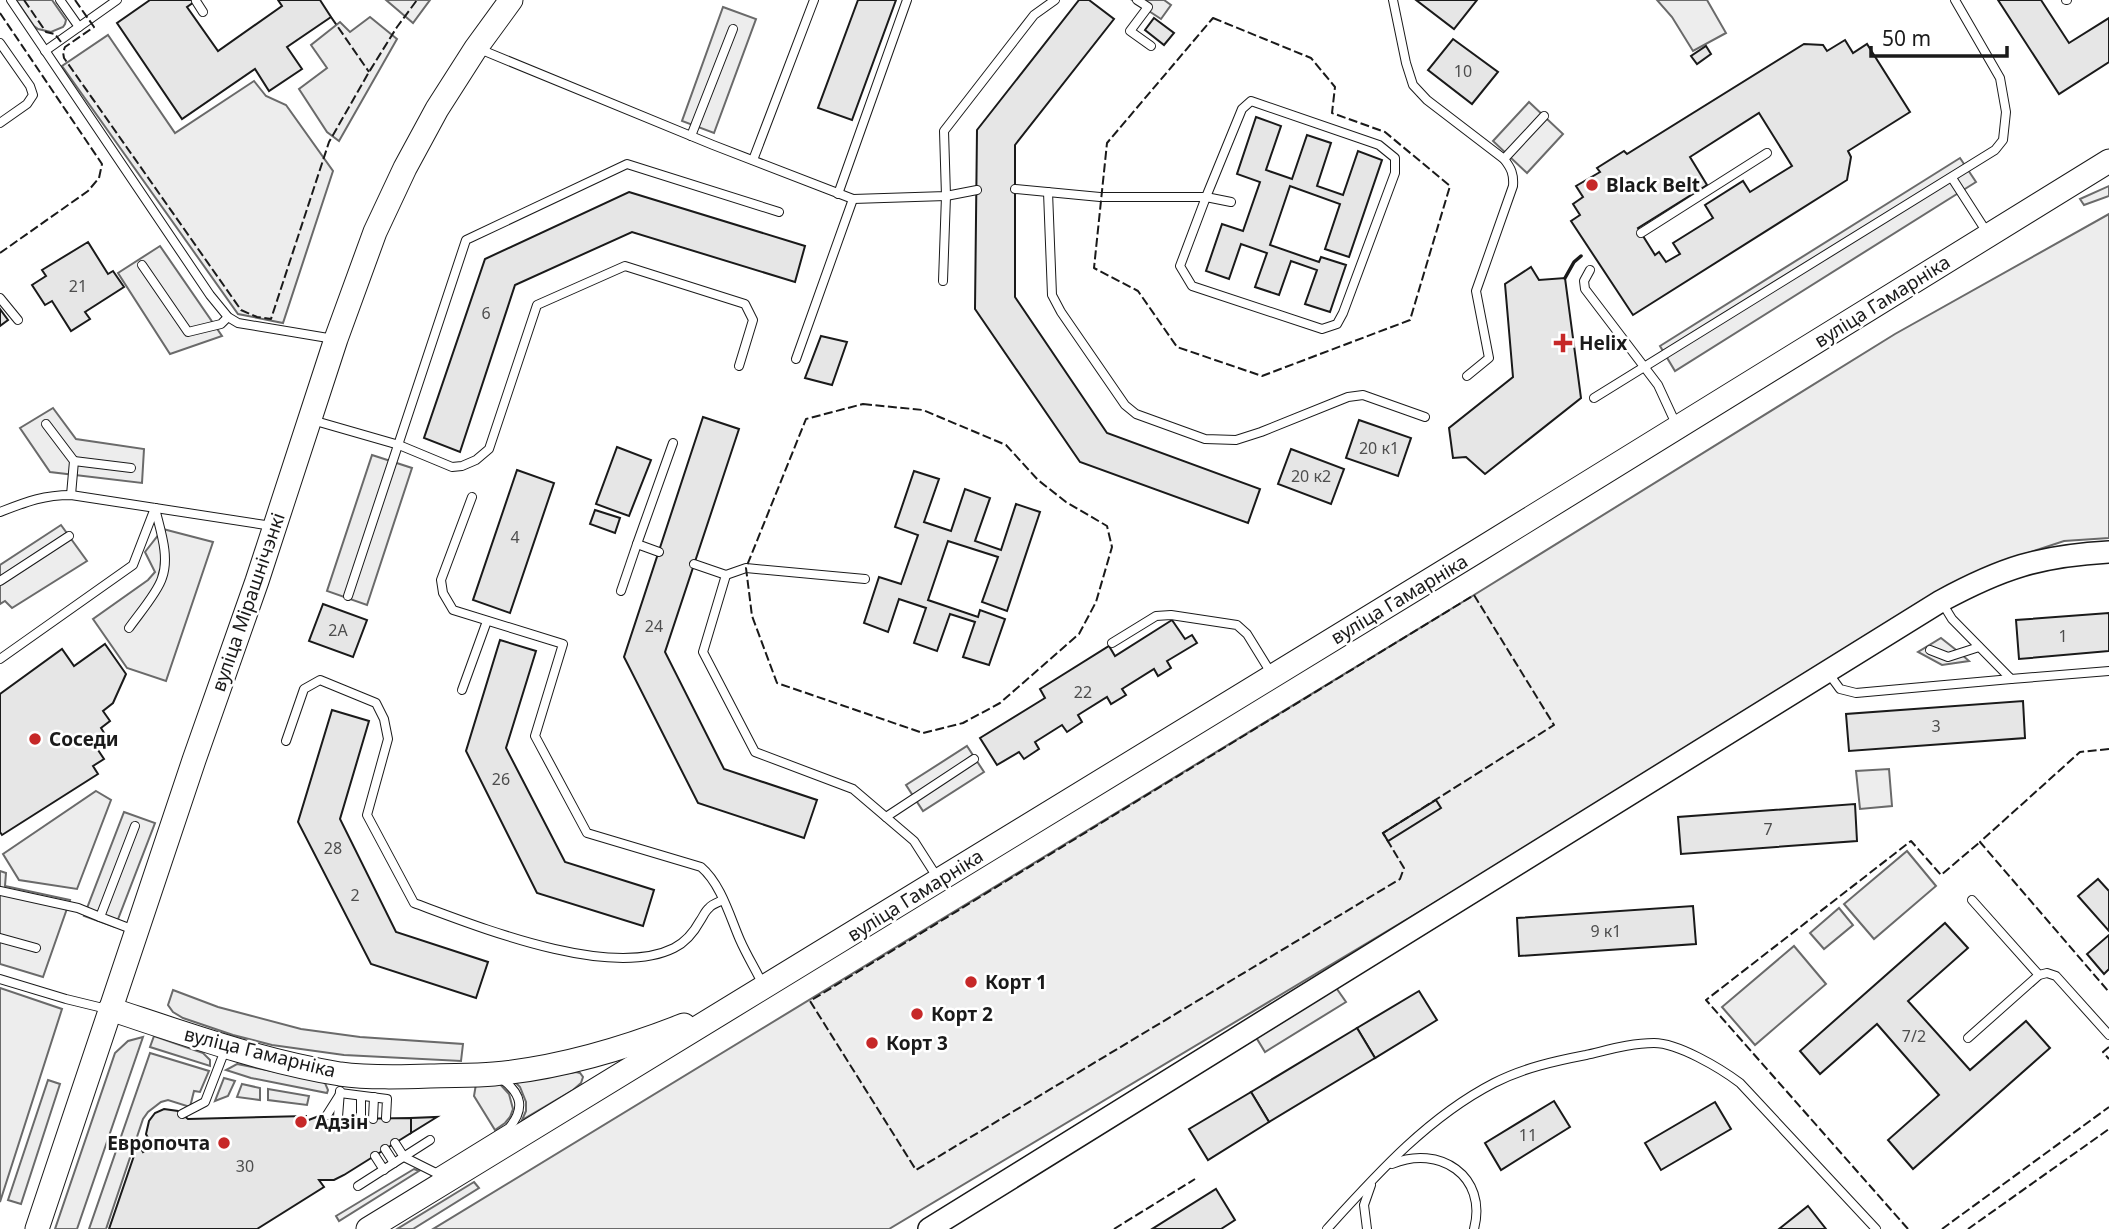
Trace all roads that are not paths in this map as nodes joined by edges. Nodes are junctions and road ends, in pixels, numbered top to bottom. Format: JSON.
{"nodes":[{"id":1,"x":11,"y":0,"type":"edge"},
{"id":2,"x":60,"y":0,"type":"edge"},
{"id":3,"x":117,"y":0,"type":"edge"},
{"id":4,"x":511,"y":0,"type":"edge"},
{"id":5,"x":814,"y":0,"type":"edge"},
{"id":6,"x":907,"y":0,"type":"edge"},
{"id":7,"x":1055,"y":0,"type":"edge"},
{"id":8,"x":1138,"y":0,"type":"edge"},
{"id":9,"x":1393,"y":0,"type":"edge"},
{"id":10,"x":1955,"y":0,"type":"edge"},
{"id":11,"x":196,"y":1,"type":"edge"},
{"id":12,"x":203,"y":12,"type":"dead end"},
{"id":13,"x":79,"y":27,"type":"junction"},
{"id":14,"x":733,"y":29,"type":"dead end"},
{"id":15,"x":0,"y":43,"type":"edge"},
{"id":16,"x":1151,"y":46,"type":"dead end"},
{"id":17,"x":476,"y":48,"type":"junction"},
{"id":18,"x":45,"y":51,"type":"junction"},
{"id":19,"x":1544,"y":116,"type":"dead end"},
{"id":20,"x":0,"y":123,"type":"edge"},
{"id":21,"x":691,"y":136,"type":"junction"},
{"id":22,"x":1767,"y":153,"type":"dead end"},
{"id":23,"x":1503,"y":159,"type":"junction"},
{"id":24,"x":753,"y":160,"type":"junction"},
{"id":25,"x":2109,"y":161,"type":"edge"},
{"id":26,"x":2109,"y":172,"type":"edge"},
{"id":27,"x":1952,"y":178,"type":"junction"},
{"id":28,"x":1015,"y":189,"type":"dead end"},
{"id":29,"x":977,"y":190,"type":"dead end"},
{"id":30,"x":2057,"y":191,"type":"junction"},
{"id":31,"x":1048,"y":192,"type":"junction"},
{"id":32,"x":838,"y":194,"type":"junction"},
{"id":33,"x":946,"y":196,"type":"junction"},
{"id":34,"x":1206,"y":197,"type":"junction"},
{"id":35,"x":853,"y":199,"type":"junction"},
{"id":36,"x":1231,"y":202,"type":"dead end"},
{"id":37,"x":779,"y":212,"type":"dead end"},
{"id":38,"x":1641,"y":233,"type":"dead end"},
{"id":39,"x":1989,"y":236,"type":"junction"},
{"id":40,"x":142,"y":265,"type":"dead end"},
{"id":41,"x":1590,"y":270,"type":"dead end"},
{"id":42,"x":943,"y":281,"type":"dead end"},
{"id":43,"x":0,"y":298,"type":"edge"},
{"id":44,"x":228,"y":317,"type":"junction"},
{"id":45,"x":18,"y":320,"type":"dead end"},
{"id":46,"x":336,"y":339,"type":"junction"},
{"id":47,"x":796,"y":359,"type":"dead end"},
{"id":48,"x":739,"y":366,"type":"dead end"},
{"id":49,"x":1645,"y":367,"type":"junction"},
{"id":50,"x":1467,"y":376,"type":"dead end"},
{"id":51,"x":1594,"y":398,"type":"dead end"},
{"id":52,"x":1425,"y":417,"type":"dead end"},
{"id":53,"x":310,"y":419,"type":"junction"},
{"id":54,"x":46,"y":424,"type":"dead end"},
{"id":55,"x":1677,"y":427,"type":"junction"},
{"id":56,"x":673,"y":443,"type":"dead end"},
{"id":57,"x":399,"y":445,"type":"junction"},
{"id":58,"x":74,"y":461,"type":"junction"},
{"id":59,"x":131,"y":467,"type":"dead end"},
{"id":60,"x":71,"y":495,"type":"junction"},
{"id":61,"x":472,"y":497,"type":"dead end"},
{"id":62,"x":155,"y":508,"type":"junction"},
{"id":63,"x":0,"y":512,"type":"edge"},
{"id":64,"x":274,"y":527,"type":"junction"},
{"id":65,"x":69,"y":536,"type":"dead end"},
{"id":66,"x":638,"y":544,"type":"junction"},
{"id":67,"x":659,"y":552,"type":"dead end"},
{"id":68,"x":2109,"y":552,"type":"edge"},
{"id":69,"x":694,"y":564,"type":"dead end"},
{"id":70,"x":726,"y":575,"type":"junction"},
{"id":71,"x":865,"y":579,"type":"dead end"},
{"id":72,"x":0,"y":581,"type":"edge"},
{"id":73,"x":621,"y":591,"type":"dead end"},
{"id":74,"x":348,"y":596,"type":"dead end"},
{"id":75,"x":1941,"y":601,"type":"junction"},
{"id":76,"x":487,"y":621,"type":"junction"},
{"id":77,"x":129,"y":628,"type":"dead end"},
{"id":78,"x":1112,"y":643,"type":"dead end"},
{"id":79,"x":1979,"y":647,"type":"junction"},
{"id":80,"x":1930,"y":650,"type":"dead end"},
{"id":81,"x":0,"y":659,"type":"edge"},
{"id":82,"x":1827,"y":671,"type":"junction"},
{"id":83,"x":2109,"y":671,"type":"edge"},
{"id":84,"x":1272,"y":676,"type":"junction"},
{"id":85,"x":2011,"y":678,"type":"junction"},
{"id":86,"x":462,"y":690,"type":"dead end"},
{"id":87,"x":286,"y":741,"type":"dead end"},
{"id":88,"x":974,"y":760,"type":"dead end"},
{"id":89,"x":886,"y":817,"type":"junction"},
{"id":90,"x":135,"y":826,"type":"dead end"},
{"id":91,"x":940,"y":880,"type":"junction"},
{"id":92,"x":0,"y":891,"type":"edge"},
{"id":93,"x":723,"y":900,"type":"junction"},
{"id":94,"x":1972,"y":900,"type":"dead end"},
{"id":95,"x":100,"y":917,"type":"junction"},
{"id":96,"x":136,"y":932,"type":"junction"},
{"id":97,"x":0,"y":938,"type":"edge"},
{"id":98,"x":36,"y":948,"type":"dead end"},
{"id":99,"x":2039,"y":975,"type":"junction"},
{"id":100,"x":0,"y":978,"type":"edge"},
{"id":101,"x":765,"y":988,"type":"junction"},
{"id":102,"x":738,"y":1003,"type":"junction"},
{"id":103,"x":110,"y":1009,"type":"junction"},
{"id":104,"x":2109,"y":1035,"type":"edge"},
{"id":105,"x":1968,"y":1038,"type":"dead end"},
{"id":106,"x":226,"y":1047,"type":"junction"},
{"id":107,"x":493,"y":1074,"type":"junction"},
{"id":108,"x":341,"y":1084,"type":"junction"},
{"id":109,"x":361,"y":1096,"type":"junction"},
{"id":110,"x":374,"y":1097,"type":"junction"},
{"id":111,"x":182,"y":1114,"type":"dead end"},
{"id":112,"x":327,"y":1115,"type":"dead end"},
{"id":113,"x":338,"y":1117,"type":"dead end"},
{"id":114,"x":386,"y":1118,"type":"dead end"},
{"id":115,"x":361,"y":1119,"type":"dead end"},
{"id":116,"x":373,"y":1119,"type":"dead end"},
{"id":117,"x":430,"y":1140,"type":"dead end"},
{"id":118,"x":395,"y":1143,"type":"dead end"},
{"id":119,"x":385,"y":1149,"type":"dead end"},
{"id":120,"x":375,"y":1156,"type":"dead end"},
{"id":121,"x":404,"y":1157,"type":"junction"},
{"id":122,"x":394,"y":1163,"type":"junction"},
{"id":123,"x":384,"y":1170,"type":"junction"},
{"id":124,"x":1378,"y":1173,"type":"junction"},
{"id":125,"x":439,"y":1178,"type":"junction"},
{"id":126,"x":358,"y":1186,"type":"dead end"},
{"id":127,"x":37,"y":1229,"type":"edge"},
{"id":128,"x":368,"y":1229,"type":"edge"},
{"id":129,"x":929,"y":1229,"type":"edge"},
{"id":130,"x":1327,"y":1229,"type":"edge"},
{"id":131,"x":1367,"y":1229,"type":"edge"},
{"id":132,"x":1474,"y":1229,"type":"edge"},
{"id":133,"x":1876,"y":1229,"type":"edge"}],
"edges":[{"from":1,"to":18,"type":"lane"},
{"from":2,"to":13,"type":"lane"},
{"from":3,"to":13,"type":"lane"},
{"from":4,"to":17,"type":"main road","name":"вуліца Мірашнічэнкі"},
{"from":5,"to":24,"type":"lane"},
{"from":6,"to":32,"type":"lane"},
{"from":7,"to":33,"type":"lane"},
{"from":8,"to":16,"type":"lane"},
{"from":9,"to":23,"type":"lane"},
{"from":10,"to":27,"type":"lane"},
{"from":11,"to":12,"type":"lane"},
{"from":13,"to":18,"type":"lane"},
{"from":14,"to":21,"type":"lane"},
{"from":15,"to":20,"type":"lane"},
{"from":17,"to":21,"type":"lane"},
{"from":17,"to":46,"type":"main road","name":"вуліца Мірашнічэнкі"},
{"from":18,"to":44,"type":"lane"},
{"from":19,"to":23,"type":"lane"},
{"from":21,"to":24,"type":"lane"},
{"from":22,"to":38,"type":"lane"},
{"from":23,"to":50,"type":"lane"},
{"from":24,"to":32,"type":"lane"},
{"from":25,"to":30,"type":"main road","name":"вуліца Гамарніка"},
{"from":26,"to":30,"type":"main road","name":"вуліца Гамарніка"},
{"from":27,"to":39,"type":"lane"},
{"from":27,"to":49,"type":"lane"},
{"from":28,"to":31,"type":"lane"},
{"from":29,"to":33,"type":"lane"},
{"from":30,"to":39,"type":"main road","name":"вуліца Гамарніка"},
{"from":31,"to":34,"type":"lane"},
{"from":31,"to":52,"type":"lane"},
{"from":32,"to":35,"type":"lane"},
{"from":33,"to":35,"type":"lane"},
{"from":33,"to":42,"type":"lane"},
{"from":34,"to":34,"type":"lane"},
{"from":34,"to":36,"type":"lane"},
{"from":35,"to":47,"type":"lane"},
{"from":37,"to":57,"type":"lane"},
{"from":39,"to":55,"type":"main road","name":"вуліца Гамарніка"},
{"from":40,"to":44,"type":"lane"},
{"from":41,"to":49,"type":"lane"},
{"from":43,"to":45,"type":"lane"},
{"from":44,"to":46,"type":"lane"},
{"from":46,"to":53,"type":"main road","name":"вуліца Мірашнічэнкі"},
{"from":48,"to":57,"type":"lane"},
{"from":49,"to":51,"type":"lane"},
{"from":49,"to":55,"type":"lane"},
{"from":53,"to":57,"type":"lane"},
{"from":53,"to":64,"type":"main road","name":"вуліца Мірашнічэнкі"},
{"from":54,"to":58,"type":"lane"},
{"from":55,"to":84,"type":"main road","name":"вуліца Гамарніка"},
{"from":56,"to":66,"type":"lane"},
{"from":57,"to":74,"type":"lane"},
{"from":58,"to":59,"type":"lane"},
{"from":58,"to":60,"type":"lane"},
{"from":60,"to":62,"type":"lane"},
{"from":60,"to":63,"type":"lane"},
{"from":61,"to":76,"type":"lane"},
{"from":62,"to":64,"type":"lane"},
{"from":62,"to":77,"type":"lane"},
{"from":62,"to":81,"type":"lane"},
{"from":64,"to":96,"type":"main road","name":"вуліца Мірашнічэнкі"},
{"from":65,"to":72,"type":"lane"},
{"from":66,"to":67,"type":"lane"},
{"from":66,"to":73,"type":"lane"},
{"from":68,"to":75,"type":"street"},
{"from":69,"to":70,"type":"lane"},
{"from":70,"to":71,"type":"lane"},
{"from":70,"to":89,"type":"lane"},
{"from":75,"to":79,"type":"lane"},
{"from":75,"to":82,"type":"street"},
{"from":76,"to":86,"type":"lane"},
{"from":76,"to":93,"type":"lane"},
{"from":78,"to":84,"type":"lane"},
{"from":79,"to":80,"type":"lane"},
{"from":79,"to":85,"type":"lane"},
{"from":82,"to":85,"type":"lane"},
{"from":82,"to":129,"type":"street"},
{"from":83,"to":85,"type":"lane"},
{"from":84,"to":91,"type":"main road","name":"вуліца Гамарніка"},
{"from":87,"to":93,"type":"lane"},
{"from":88,"to":89,"type":"lane"},
{"from":89,"to":91,"type":"lane"},
{"from":90,"to":95,"type":"lane"},
{"from":91,"to":101,"type":"main road","name":"вуліца Гамарніка"},
{"from":92,"to":95,"type":"lane"},
{"from":93,"to":101,"type":"lane"},
{"from":94,"to":99,"type":"lane"},
{"from":95,"to":96,"type":"lane"},
{"from":96,"to":103,"type":"main road","name":"вуліца Мірашнічэнкі"},
{"from":97,"to":98,"type":"lane"},
{"from":99,"to":104,"type":"lane"},
{"from":99,"to":105,"type":"lane"},
{"from":100,"to":103,"type":"lane"},
{"from":101,"to":102,"type":"main road","name":"вуліца Гамарніка"},
{"from":102,"to":107,"type":"main road","name":"вуліца Гамарніка"},
{"from":102,"to":125,"type":"main road","name":"вуліца Гамарніка"},
{"from":103,"to":106,"type":"main road","name":"вуліца Гамарніка"},
{"from":103,"to":127,"type":"main road","name":"вуліца Мірашнічэнкі"},
{"from":106,"to":108,"type":"main road","name":"вуліца Гамарніка"},
{"from":106,"to":111,"type":"lane"},
{"from":107,"to":108,"type":"main road","name":"вуліца Гамарніка"},
{"from":107,"to":125,"type":"lane"},
{"from":108,"to":109,"type":"lane"},
{"from":108,"to":112,"type":"lane"},
{"from":108,"to":113,"type":"lane"},
{"from":109,"to":110,"type":"lane"},
{"from":109,"to":115,"type":"lane"},
{"from":110,"to":114,"type":"lane"},
{"from":110,"to":116,"type":"lane"},
{"from":117,"to":121,"type":"lane"},
{"from":118,"to":121,"type":"lane"},
{"from":119,"to":122,"type":"lane"},
{"from":120,"to":123,"type":"lane"},
{"from":121,"to":122,"type":"lane"},
{"from":121,"to":125,"type":"lane"},
{"from":122,"to":123,"type":"lane"},
{"from":123,"to":126,"type":"lane"},
{"from":124,"to":130,"type":"lane"},
{"from":124,"to":131,"type":"lane"},
{"from":124,"to":132,"type":"lane"},
{"from":124,"to":133,"type":"lane"},
{"from":125,"to":128,"type":"main road","name":"вуліца Гамарніка"}]}
